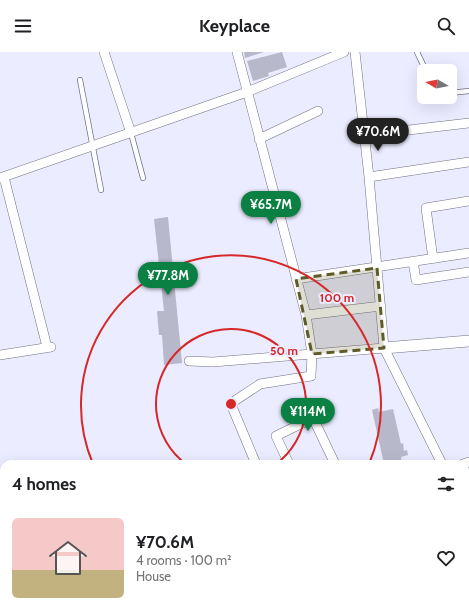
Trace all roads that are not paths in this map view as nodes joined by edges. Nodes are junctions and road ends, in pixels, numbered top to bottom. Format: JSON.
{"nodes":[{"id":1,"x":104,"y":52,"type":"edge"},
{"id":2,"x":236,"y":52,"type":"edge"},
{"id":3,"x":344,"y":52,"type":"edge"},
{"id":4,"x":355,"y":52,"type":"edge"},
{"id":5,"x":417,"y":52,"type":"edge"},
{"id":6,"x":423,"y":64,"type":"edge"},
{"id":7,"x":80,"y":80,"type":"dead end"},
{"id":8,"x":469,"y":91,"type":"edge"},
{"id":9,"x":247,"y":92,"type":"junction"},
{"id":10,"x":457,"y":92,"type":"edge"},
{"id":11,"x":318,"y":112,"type":"dead end"},
{"id":12,"x":469,"y":123,"type":"edge"},
{"id":13,"x":131,"y":133,"type":"junction"},
{"id":14,"x":366,"y":135,"type":"junction"},
{"id":15,"x":260,"y":139,"type":"junction"},
{"id":16,"x":93,"y":146,"type":"junction"},
{"id":17,"x":469,"y":162,"type":"edge"},
{"id":18,"x":369,"y":177,"type":"junction"},
{"id":19,"x":2,"y":178,"type":"edge"},
{"id":20,"x":143,"y":178,"type":"dead end"},
{"id":21,"x":100,"y":190,"type":"dead end"},
{"id":22,"x":469,"y":201,"type":"edge"},
{"id":23,"x":469,"y":253,"type":"edge"},
{"id":24,"x":433,"y":259,"type":"junction"},
{"id":25,"x":413,"y":261,"type":"junction"},
{"id":26,"x":377,"y":268,"type":"junction"},
{"id":27,"x":469,"y":272,"type":"edge"},
{"id":28,"x":296,"y":279,"type":"junction"},
{"id":29,"x":381,"y":306,"type":"junction"},
{"id":30,"x":306,"y":315,"type":"junction"},
{"id":31,"x":469,"y":341,"type":"edge"},
{"id":32,"x":384,"y":348,"type":"junction"},
{"id":33,"x":0,"y":354,"type":"edge"},
{"id":34,"x":312,"y":354,"type":"junction"},
{"id":35,"x":189,"y":361,"type":"dead end"},
{"id":36,"x":254,"y":460,"type":"edge"},
{"id":37,"x":287,"y":460,"type":"edge"},
{"id":38,"x":333,"y":460,"type":"edge"},
{"id":39,"x":440,"y":460,"type":"edge"}],
"edges":[{"from":1,"to":13,"type":"street"},
{"from":2,"to":9,"type":"street"},
{"from":3,"to":9,"type":"street"},
{"from":4,"to":14,"type":"street"},
{"from":5,"to":6,"type":"lane"},
{"from":7,"to":16,"type":"lane"},
{"from":8,"to":10,"type":"lane"},
{"from":9,"to":13,"type":"street"},
{"from":9,"to":15,"type":"street"},
{"from":11,"to":15,"type":"street"},
{"from":12,"to":14,"type":"street"},
{"from":13,"to":16,"type":"street"},
{"from":13,"to":20,"type":"lane"},
{"from":14,"to":18,"type":"street"},
{"from":15,"to":28,"type":"street"},
{"from":16,"to":19,"type":"street"},
{"from":16,"to":21,"type":"lane"},
{"from":17,"to":18,"type":"street"},
{"from":18,"to":26,"type":"street"},
{"from":19,"to":33,"type":"street"},
{"from":22,"to":24,"type":"street"},
{"from":23,"to":24,"type":"street"},
{"from":24,"to":25,"type":"street"},
{"from":25,"to":26,"type":"street"},
{"from":25,"to":27,"type":"street"},
{"from":26,"to":28,"type":"street"},
{"from":26,"to":29,"type":"street"},
{"from":28,"to":30,"type":"street"},
{"from":29,"to":30,"type":"street"},
{"from":29,"to":32,"type":"street"},
{"from":30,"to":34,"type":"street"},
{"from":31,"to":32,"type":"street"},
{"from":32,"to":34,"type":"street"},
{"from":32,"to":39,"type":"street"},
{"from":34,"to":35,"type":"street"},
{"from":34,"to":36,"type":"street"},
{"from":37,"to":38,"type":"street"}]}
